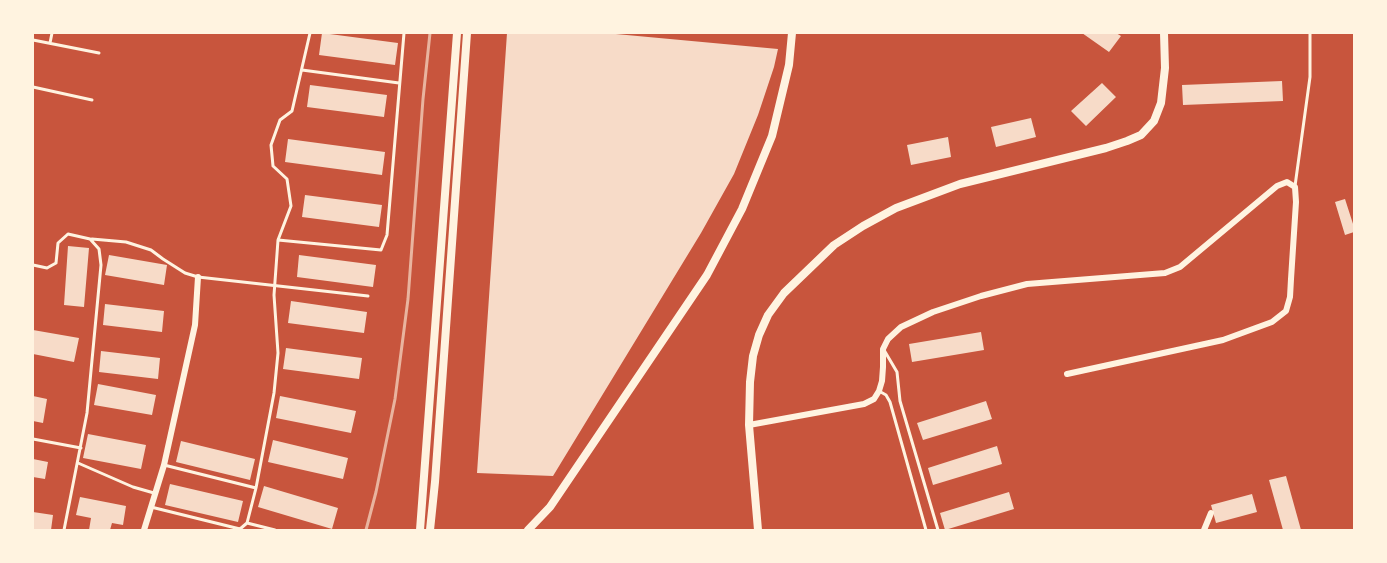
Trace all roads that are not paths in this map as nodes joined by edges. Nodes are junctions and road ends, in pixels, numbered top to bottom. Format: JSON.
{"nodes":[{"id":1,"x":52,"y":33,"type":"edge"},
{"id":2,"x":310,"y":33,"type":"edge"},
{"id":3,"x":404,"y":33,"type":"edge"},
{"id":4,"x":457,"y":33,"type":"edge"},
{"id":5,"x":467,"y":33,"type":"edge"},
{"id":6,"x":792,"y":33,"type":"edge"},
{"id":7,"x":1164,"y":33,"type":"edge"},
{"id":8,"x":1310,"y":33,"type":"edge"},
{"id":9,"x":33,"y":40,"type":"edge"},
{"id":10,"x":50,"y":43,"type":"junction"},
{"id":11,"x":99,"y":52,"type":"dead end"},
{"id":12,"x":302,"y":70,"type":"junction"},
{"id":13,"x":399,"y":83,"type":"junction"},
{"id":14,"x":33,"y":87,"type":"edge"},
{"id":15,"x":92,"y":100,"type":"dead end"},
{"id":16,"x":1295,"y":187,"type":"junction"},
{"id":17,"x":90,"y":239,"type":"junction"},
{"id":18,"x":278,"y":240,"type":"junction"},
{"id":19,"x":33,"y":265,"type":"edge"},
{"id":20,"x":198,"y":276,"type":"junction"},
{"id":21,"x":275,"y":285,"type":"junction"},
{"id":22,"x":368,"y":296,"type":"dead end"},
{"id":23,"x":883,"y":349,"type":"junction"},
{"id":24,"x":1067,"y":374,"type":"dead end"},
{"id":25,"x":879,"y":391,"type":"junction"},
{"id":26,"x":750,"y":426,"type":"junction"},
{"id":27,"x":33,"y":439,"type":"edge"},
{"id":28,"x":81,"y":448,"type":"junction"},
{"id":29,"x":78,"y":464,"type":"junction"},
{"id":30,"x":164,"y":465,"type":"junction"},
{"id":31,"x":256,"y":488,"type":"junction"},
{"id":32,"x":155,"y":494,"type":"junction"},
{"id":33,"x":152,"y":507,"type":"junction"},
{"id":34,"x":1211,"y":513,"type":"dead end"},
{"id":35,"x":247,"y":523,"type":"junction"},
{"id":36,"x":64,"y":530,"type":"edge"},
{"id":37,"x":144,"y":530,"type":"edge"},
{"id":38,"x":275,"y":530,"type":"edge"},
{"id":39,"x":420,"y":530,"type":"edge"},
{"id":40,"x":430,"y":530,"type":"edge"},
{"id":41,"x":528,"y":530,"type":"edge"},
{"id":42,"x":758,"y":530,"type":"edge"},
{"id":43,"x":926,"y":530,"type":"edge"},
{"id":44,"x":938,"y":530,"type":"edge"},
{"id":45,"x":1204,"y":530,"type":"edge"}],
"edges":[{"from":1,"to":10,"type":"lane"},
{"from":2,"to":12,"type":"lane"},
{"from":3,"to":13,"type":"lane"},
{"from":4,"to":39,"type":"main road"},
{"from":5,"to":40,"type":"main road"},
{"from":6,"to":41,"type":"street"},
{"from":7,"to":26,"type":"street"},
{"from":8,"to":16,"type":"lane"},
{"from":9,"to":10,"type":"lane"},
{"from":10,"to":11,"type":"lane"},
{"from":12,"to":13,"type":"lane"},
{"from":12,"to":18,"type":"lane"},
{"from":13,"to":18,"type":"lane"},
{"from":14,"to":15,"type":"lane"},
{"from":16,"to":23,"type":"street"},
{"from":16,"to":24,"type":"street"},
{"from":17,"to":19,"type":"lane"},
{"from":17,"to":20,"type":"lane"},
{"from":17,"to":28,"type":"lane"},
{"from":18,"to":21,"type":"lane"},
{"from":20,"to":21,"type":"lane"},
{"from":20,"to":30,"type":"street"},
{"from":21,"to":22,"type":"lane"},
{"from":21,"to":31,"type":"lane"},
{"from":23,"to":25,"type":"street"},
{"from":23,"to":44,"type":"lane"},
{"from":25,"to":26,"type":"street"},
{"from":25,"to":43,"type":"lane"},
{"from":26,"to":42,"type":"street"},
{"from":27,"to":28,"type":"lane"},
{"from":28,"to":29,"type":"lane"},
{"from":29,"to":32,"type":"lane"},
{"from":29,"to":36,"type":"lane"},
{"from":30,"to":31,"type":"lane"},
{"from":30,"to":32,"type":"street"},
{"from":31,"to":35,"type":"lane"},
{"from":32,"to":33,"type":"street"},
{"from":33,"to":35,"type":"lane"},
{"from":33,"to":37,"type":"street"},
{"from":34,"to":45,"type":"street"},
{"from":35,"to":38,"type":"lane"}]}
